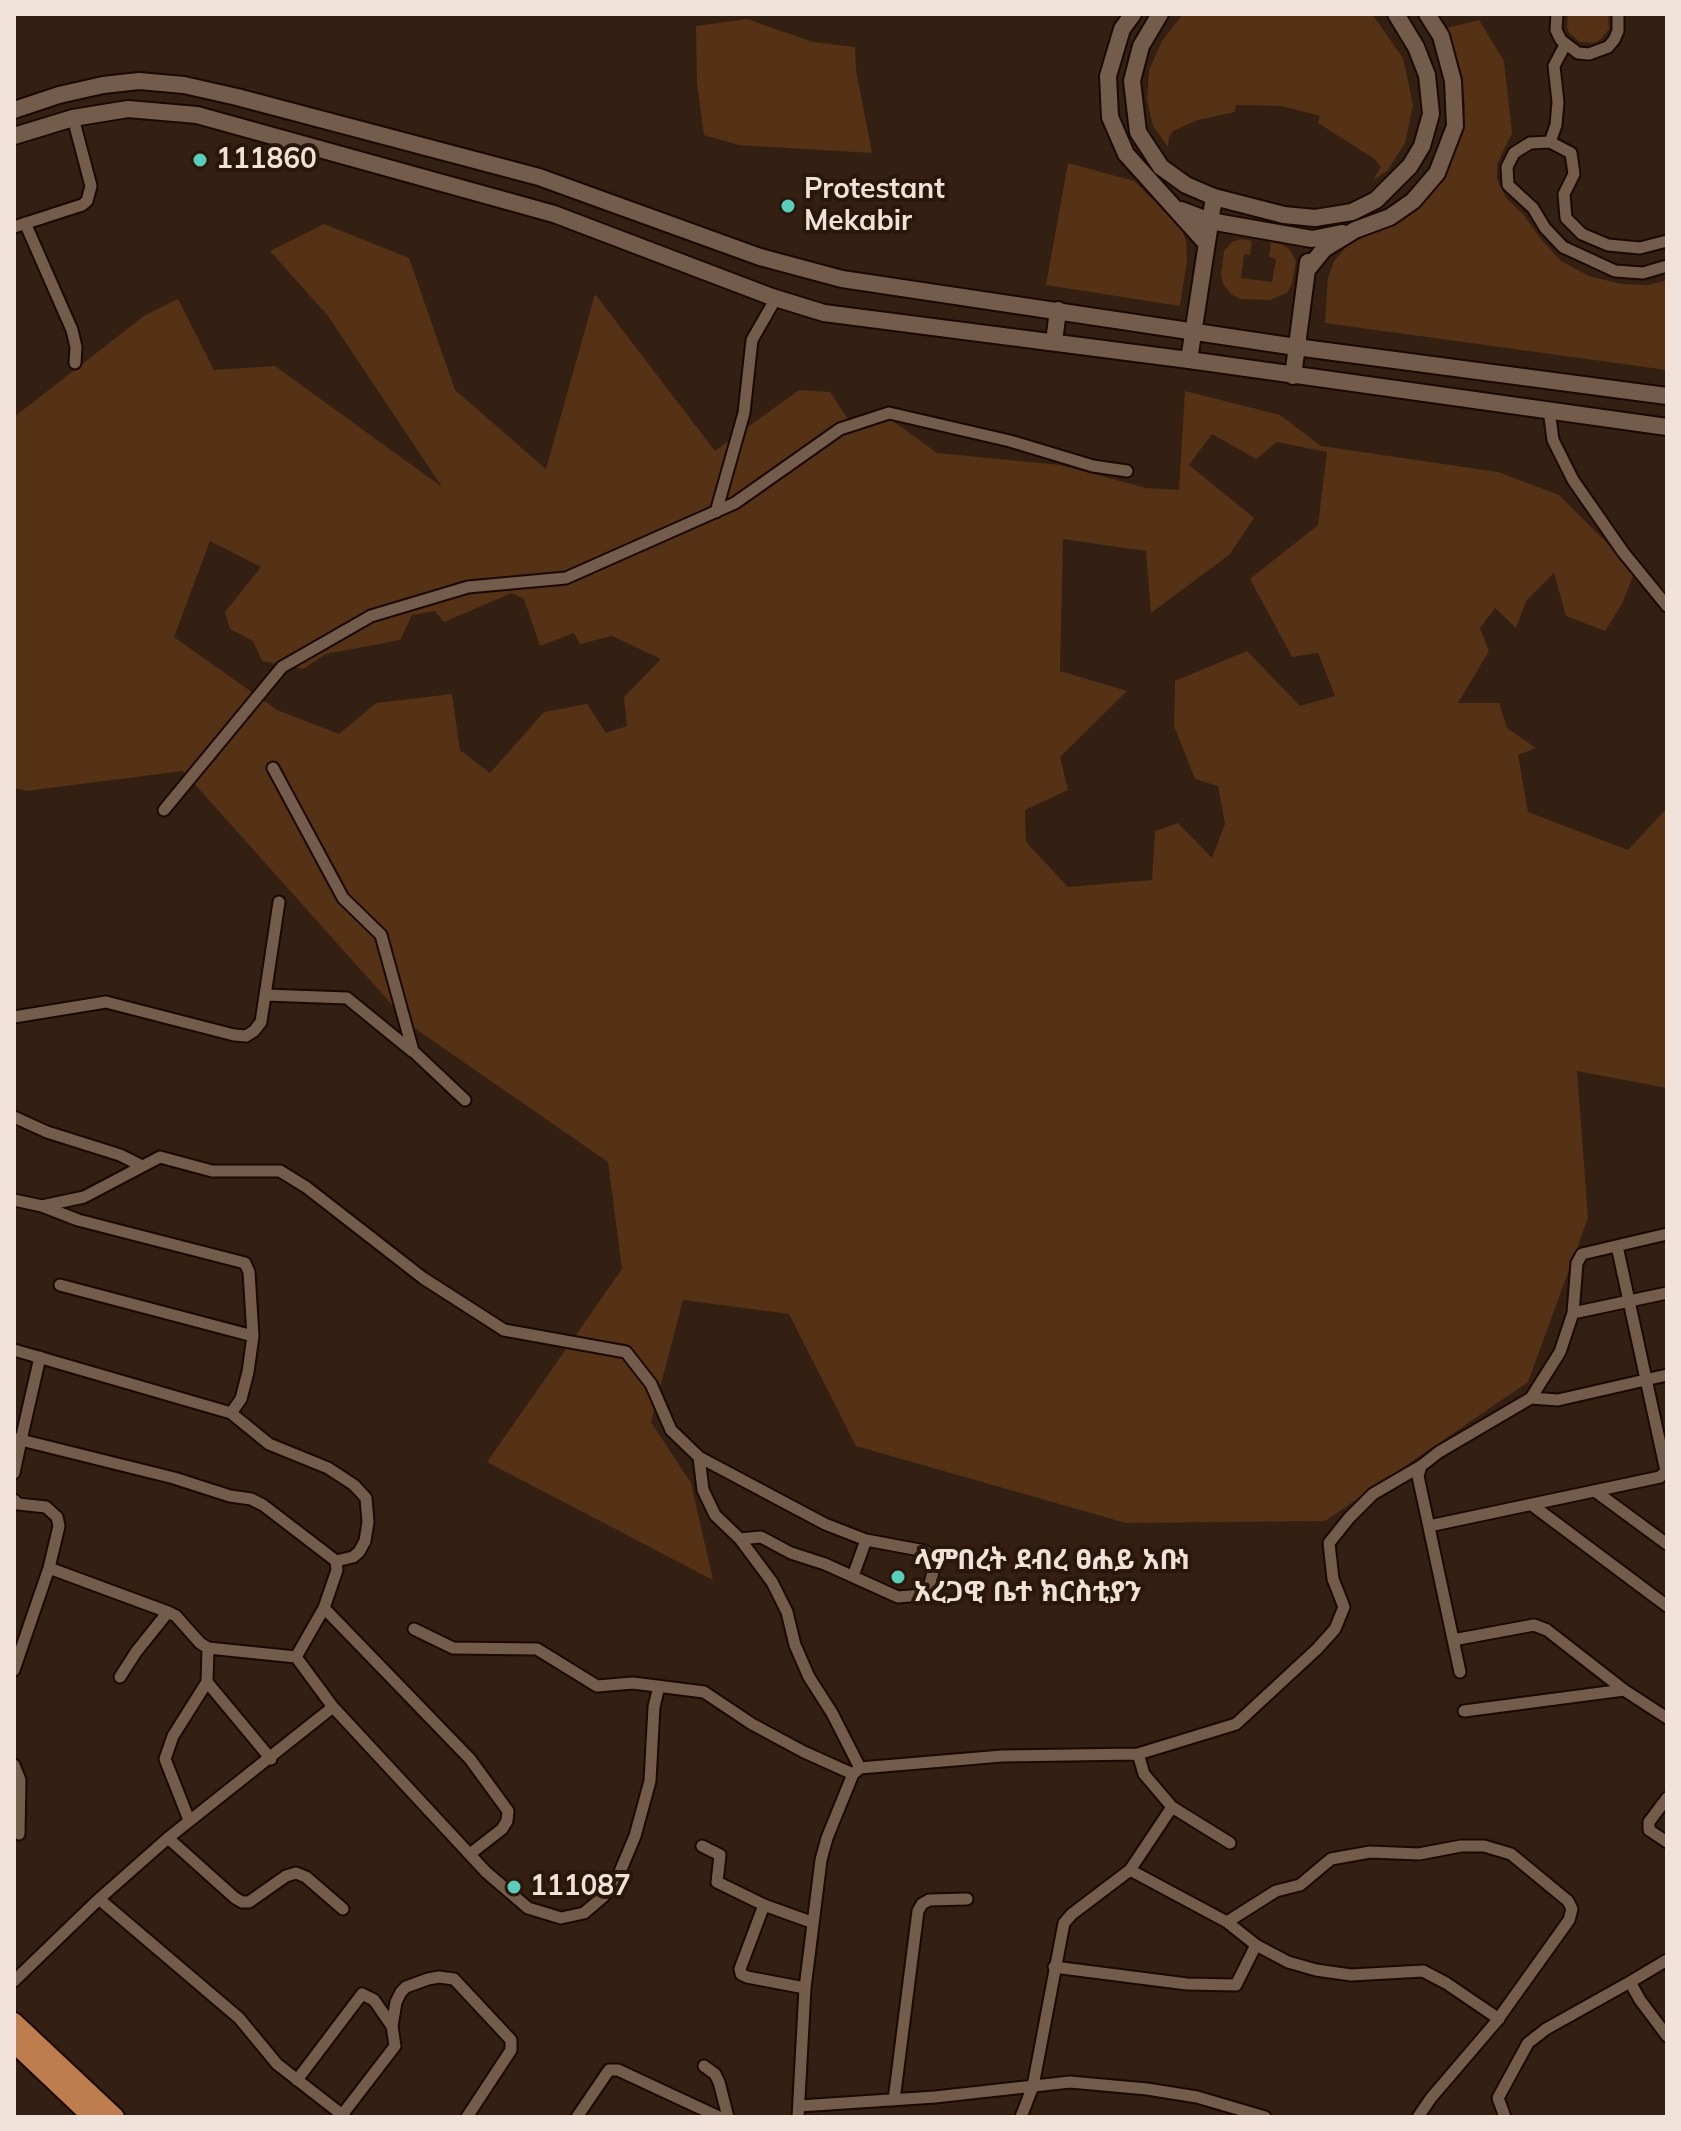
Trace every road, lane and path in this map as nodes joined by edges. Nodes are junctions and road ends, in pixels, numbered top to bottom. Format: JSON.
{"nodes":[{"id":1,"x":1133,"y":14,"type":"edge"},
{"id":2,"x":1160,"y":14,"type":"edge"},
{"id":3,"x":1396,"y":14,"type":"edge"},
{"id":4,"x":1427,"y":14,"type":"edge"},
{"id":5,"x":1557,"y":14,"type":"edge"},
{"id":6,"x":1618,"y":14,"type":"edge"},
{"id":7,"x":1565,"y":45,"type":"junction"},
{"id":8,"x":14,"y":110,"type":"edge"},
{"id":9,"x":73,"y":118,"type":"junction"},
{"id":10,"x":14,"y":136,"type":"edge"},
{"id":11,"x":1550,"y":142,"type":"junction"},
{"id":12,"x":1214,"y":197,"type":"junction"},
{"id":13,"x":1176,"y":208,"type":"junction"},
{"id":14,"x":1315,"y":218,"type":"junction"},
{"id":15,"x":1210,"y":221,"type":"junction"},
{"id":16,"x":20,"y":225,"type":"edge"},
{"id":17,"x":1355,"y":230,"type":"junction"},
{"id":18,"x":1312,"y":239,"type":"junction"},
{"id":19,"x":1667,"y":241,"type":"edge"},
{"id":20,"x":1206,"y":243,"type":"junction"},
{"id":21,"x":1667,"y":266,"type":"edge"},
{"id":22,"x":1307,"y":270,"type":"junction"},
{"id":23,"x":776,"y":298,"type":"junction"},
{"id":24,"x":1058,"y":310,"type":"junction"},
{"id":25,"x":1192,"y":331,"type":"junction"},
{"id":26,"x":1054,"y":342,"type":"junction"},
{"id":27,"x":1296,"y":347,"type":"junction"},
{"id":28,"x":1189,"y":360,"type":"junction"},
{"id":29,"x":75,"y":363,"type":"dead end"},
{"id":30,"x":1293,"y":376,"type":"junction"},
{"id":31,"x":1667,"y":396,"type":"edge"},
{"id":32,"x":1549,"y":410,"type":"junction"},
{"id":33,"x":1667,"y":427,"type":"edge"},
{"id":34,"x":1127,"y":471,"type":"dead end"},
{"id":35,"x":716,"y":512,"type":"junction"},
{"id":36,"x":1667,"y":606,"type":"edge"},
{"id":37,"x":273,"y":768,"type":"dead end"},
{"id":38,"x":164,"y":810,"type":"dead end"},
{"id":39,"x":279,"y":902,"type":"dead end"},
{"id":40,"x":265,"y":995,"type":"junction"},
{"id":41,"x":14,"y":1017,"type":"edge"},
{"id":42,"x":413,"y":1051,"type":"junction"},
{"id":43,"x":465,"y":1100,"type":"dead end"},
{"id":44,"x":14,"y":1117,"type":"edge"},
{"id":45,"x":142,"y":1166,"type":"junction"},
{"id":46,"x":14,"y":1200,"type":"edge"},
{"id":47,"x":42,"y":1206,"type":"junction"},
{"id":48,"x":1667,"y":1234,"type":"edge"},
{"id":49,"x":1617,"y":1246,"type":"junction"},
{"id":50,"x":60,"y":1285,"type":"dead end"},
{"id":51,"x":1667,"y":1293,"type":"edge"},
{"id":52,"x":1629,"y":1301,"type":"junction"},
{"id":53,"x":1573,"y":1313,"type":"junction"},
{"id":54,"x":253,"y":1336,"type":"junction"},
{"id":55,"x":14,"y":1350,"type":"edge"},
{"id":56,"x":40,"y":1357,"type":"junction"},
{"id":57,"x":1667,"y":1375,"type":"edge"},
{"id":58,"x":1646,"y":1379,"type":"junction"},
{"id":59,"x":1531,"y":1398,"type":"junction"},
{"id":60,"x":231,"y":1413,"type":"junction"},
{"id":61,"x":17,"y":1440,"type":"edge"},
{"id":62,"x":699,"y":1457,"type":"junction"},
{"id":63,"x":1421,"y":1466,"type":"junction"},
{"id":64,"x":14,"y":1473,"type":"edge"},
{"id":65,"x":1664,"y":1480,"type":"edge"},
{"id":66,"x":1595,"y":1491,"type":"junction"},
{"id":67,"x":14,"y":1500,"type":"edge"},
{"id":68,"x":1532,"y":1505,"type":"junction"},
{"id":69,"x":1429,"y":1526,"type":"junction"},
{"id":70,"x":740,"y":1539,"type":"junction"},
{"id":71,"x":866,"y":1540,"type":"junction"},
{"id":72,"x":1667,"y":1544,"type":"edge"},
{"id":73,"x":336,"y":1561,"type":"junction"},
{"id":74,"x":49,"y":1568,"type":"junction"},
{"id":75,"x":853,"y":1576,"type":"junction"},
{"id":76,"x":1667,"y":1606,"type":"edge"},
{"id":77,"x":324,"y":1608,"type":"junction"},
{"id":78,"x":168,"y":1612,"type":"junction"},
{"id":79,"x":414,"y":1629,"type":"dead end"},
{"id":80,"x":1453,"y":1640,"type":"junction"},
{"id":81,"x":208,"y":1648,"type":"junction"},
{"id":82,"x":296,"y":1657,"type":"junction"},
{"id":83,"x":14,"y":1670,"type":"edge"},
{"id":84,"x":1460,"y":1672,"type":"dead end"},
{"id":85,"x":120,"y":1677,"type":"dead end"},
{"id":86,"x":207,"y":1682,"type":"junction"},
{"id":87,"x":659,"y":1686,"type":"junction"},
{"id":88,"x":1624,"y":1690,"type":"junction"},
{"id":89,"x":333,"y":1707,"type":"junction"},
{"id":90,"x":1464,"y":1711,"type":"dead end"},
{"id":91,"x":1667,"y":1718,"type":"edge"},
{"id":92,"x":1138,"y":1754,"type":"junction"},
{"id":93,"x":271,"y":1759,"type":"junction"},
{"id":94,"x":14,"y":1765,"type":"edge"},
{"id":95,"x":856,"y":1771,"type":"junction"},
{"id":96,"x":1667,"y":1798,"type":"edge"},
{"id":97,"x":1172,"y":1807,"type":"junction"},
{"id":98,"x":189,"y":1820,"type":"junction"},
{"id":99,"x":19,"y":1834,"type":"dead end"},
{"id":100,"x":168,"y":1838,"type":"junction"},
{"id":101,"x":1667,"y":1842,"type":"edge"},
{"id":102,"x":1230,"y":1843,"type":"dead end"},
{"id":103,"x":702,"y":1846,"type":"dead end"},
{"id":104,"x":470,"y":1854,"type":"junction"},
{"id":105,"x":1130,"y":1870,"type":"junction"},
{"id":106,"x":99,"y":1899,"type":"junction"},
{"id":107,"x":967,"y":1899,"type":"dead end"},
{"id":108,"x":764,"y":1905,"type":"junction"},
{"id":109,"x":343,"y":1909,"type":"dead end"},
{"id":110,"x":811,"y":1922,"type":"junction"},
{"id":111,"x":1227,"y":1922,"type":"junction"},
{"id":112,"x":1256,"y":1945,"type":"junction"},
{"id":113,"x":1667,"y":1960,"type":"edge"},
{"id":114,"x":1054,"y":1967,"type":"junction"},
{"id":115,"x":14,"y":1981,"type":"edge"},
{"id":116,"x":1630,"y":1982,"type":"junction"},
{"id":117,"x":805,"y":1988,"type":"junction"},
{"id":118,"x":1499,"y":2019,"type":"junction"},
{"id":119,"x":14,"y":2022,"type":"edge"},
{"id":120,"x":392,"y":2026,"type":"junction"},
{"id":121,"x":1667,"y":2036,"type":"edge"},
{"id":122,"x":14,"y":2043,"type":"edge"},
{"id":123,"x":704,"y":2066,"type":"dead end"},
{"id":124,"x":297,"y":2080,"type":"junction"},
{"id":125,"x":1033,"y":2086,"type":"junction"},
{"id":126,"x":894,"y":2100,"type":"junction"},
{"id":127,"x":326,"y":2104,"type":"junction"},
{"id":128,"x":798,"y":2112,"type":"edge"},
{"id":129,"x":343,"y":2116,"type":"edge"},
{"id":130,"x":92,"y":2117,"type":"edge"},
{"id":131,"x":115,"y":2117,"type":"edge"},
{"id":132,"x":318,"y":2117,"type":"edge"},
{"id":133,"x":467,"y":2117,"type":"edge"},
{"id":134,"x":577,"y":2117,"type":"edge"},
{"id":135,"x":719,"y":2117,"type":"edge"},
{"id":136,"x":728,"y":2117,"type":"edge"},
{"id":137,"x":1021,"y":2117,"type":"edge"},
{"id":138,"x":1265,"y":2117,"type":"edge"},
{"id":139,"x":1418,"y":2117,"type":"edge"},
{"id":140,"x":1505,"y":2117,"type":"edge"}],
"edges":[{"from":1,"to":13,"type":"main road"},
{"from":2,"to":12,"type":"main road"},
{"from":3,"to":14,"type":"main road"},
{"from":4,"to":17,"type":"main road"},
{"from":5,"to":7,"type":"street"},
{"from":6,"to":7,"type":"street"},
{"from":7,"to":11,"type":"street"},
{"from":8,"to":24,"type":"main road"},
{"from":9,"to":10,"type":"main road"},
{"from":9,"to":16,"type":"street"},
{"from":9,"to":23,"type":"main road"},
{"from":11,"to":19,"type":"street"},
{"from":11,"to":21,"type":"street"},
{"from":12,"to":14,"type":"main road"},
{"from":12,"to":15,"type":"main road"},
{"from":13,"to":15,"type":"main road"},
{"from":13,"to":20,"type":"main road"},
{"from":14,"to":18,"type":"main road"},
{"from":15,"to":18,"type":"main road"},
{"from":15,"to":20,"type":"main road"},
{"from":16,"to":29,"type":"street"},
{"from":17,"to":18,"type":"main road"},
{"from":17,"to":22,"type":"main road"},
{"from":18,"to":22,"type":"main road"},
{"from":20,"to":25,"type":"main road"},
{"from":22,"to":27,"type":"main road"},
{"from":23,"to":26,"type":"main road"},
{"from":23,"to":35,"type":"street"},
{"from":24,"to":25,"type":"main road"},
{"from":24,"to":26,"type":"main road"},
{"from":25,"to":27,"type":"main road"},
{"from":25,"to":28,"type":"main road"},
{"from":26,"to":28,"type":"main road"},
{"from":27,"to":30,"type":"main road"},
{"from":27,"to":31,"type":"main road"},
{"from":28,"to":30,"type":"main road"},
{"from":30,"to":32,"type":"main road"},
{"from":32,"to":33,"type":"main road"},
{"from":32,"to":36,"type":"street"},
{"from":34,"to":35,"type":"street"},
{"from":35,"to":38,"type":"street"},
{"from":37,"to":42,"type":"street"},
{"from":39,"to":40,"type":"street"},
{"from":40,"to":41,"type":"street"},
{"from":40,"to":42,"type":"street"},
{"from":42,"to":43,"type":"street"},
{"from":44,"to":45,"type":"street"},
{"from":45,"to":47,"type":"street"},
{"from":45,"to":62,"type":"street"},
{"from":46,"to":47,"type":"street"},
{"from":47,"to":54,"type":"street"},
{"from":48,"to":49,"type":"street"},
{"from":49,"to":52,"type":"street"},
{"from":49,"to":53,"type":"street"},
{"from":50,"to":54,"type":"street"},
{"from":51,"to":52,"type":"street"},
{"from":52,"to":53,"type":"street"},
{"from":52,"to":58,"type":"street"},
{"from":53,"to":59,"type":"street"},
{"from":54,"to":60,"type":"street"},
{"from":55,"to":56,"type":"street"},
{"from":56,"to":60,"type":"street"},
{"from":56,"to":61,"type":"street"},
{"from":57,"to":58,"type":"street"},
{"from":58,"to":59,"type":"street"},
{"from":58,"to":65,"type":"street"},
{"from":59,"to":63,"type":"street"},
{"from":60,"to":73,"type":"street"},
{"from":61,"to":64,"type":"street"},
{"from":61,"to":73,"type":"street"},
{"from":62,"to":70,"type":"street"},
{"from":62,"to":71,"type":"street"},
{"from":63,"to":69,"type":"street"},
{"from":63,"to":92,"type":"street"},
{"from":65,"to":66,"type":"street"},
{"from":66,"to":68,"type":"street"},
{"from":66,"to":72,"type":"street"},
{"from":67,"to":74,"type":"street"},
{"from":68,"to":69,"type":"street"},
{"from":68,"to":76,"type":"street"},
{"from":69,"to":80,"type":"street"},
{"from":70,"to":75,"type":"street"},
{"from":70,"to":95,"type":"street"},
{"from":71,"to":75,"type":"street"},
{"from":71,"to":75,"type":"street"},
{"from":73,"to":77,"type":"street"},
{"from":74,"to":78,"type":"street"},
{"from":74,"to":83,"type":"street"},
{"from":77,"to":82,"type":"street"},
{"from":77,"to":104,"type":"street"},
{"from":78,"to":81,"type":"street"},
{"from":78,"to":85,"type":"street"},
{"from":79,"to":87,"type":"street"},
{"from":80,"to":84,"type":"street"},
{"from":80,"to":88,"type":"street"},
{"from":81,"to":82,"type":"street"},
{"from":81,"to":86,"type":"street"},
{"from":82,"to":89,"type":"street"},
{"from":86,"to":93,"type":"street"},
{"from":86,"to":98,"type":"street"},
{"from":87,"to":95,"type":"street"},
{"from":87,"to":104,"type":"street"},
{"from":88,"to":90,"type":"street"},
{"from":88,"to":91,"type":"street"},
{"from":89,"to":93,"type":"street"},
{"from":89,"to":104,"type":"street"},
{"from":92,"to":95,"type":"street"},
{"from":92,"to":97,"type":"street"},
{"from":93,"to":98,"type":"street"},
{"from":94,"to":99,"type":"street"},
{"from":95,"to":110,"type":"street"},
{"from":96,"to":101,"type":"street"},
{"from":97,"to":102,"type":"street"},
{"from":97,"to":105,"type":"street"},
{"from":98,"to":100,"type":"street"},
{"from":100,"to":106,"type":"street"},
{"from":100,"to":109,"type":"street"},
{"from":103,"to":108,"type":"street"},
{"from":105,"to":111,"type":"street"},
{"from":105,"to":114,"type":"street"},
{"from":106,"to":115,"type":"street"},
{"from":106,"to":124,"type":"street"},
{"from":107,"to":126,"type":"street"},
{"from":108,"to":110,"type":"street"},
{"from":108,"to":117,"type":"street"},
{"from":110,"to":117,"type":"street"},
{"from":111,"to":112,"type":"street"},
{"from":111,"to":118,"type":"street"},
{"from":112,"to":114,"type":"street"},
{"from":112,"to":118,"type":"street"},
{"from":113,"to":116,"type":"street"},
{"from":114,"to":125,"type":"street"},
{"from":116,"to":121,"type":"street"},
{"from":116,"to":140,"type":"street"},
{"from":117,"to":128,"type":"street"},
{"from":118,"to":139,"type":"street"},
{"from":119,"to":131,"type":"main road"},
{"from":120,"to":124,"type":"street"},
{"from":120,"to":129,"type":"street"},
{"from":120,"to":133,"type":"street"},
{"from":122,"to":130,"type":"main road"},
{"from":123,"to":136,"type":"street"},
{"from":124,"to":127,"type":"street"},
{"from":125,"to":126,"type":"street"},
{"from":125,"to":137,"type":"street"},
{"from":125,"to":138,"type":"street"},
{"from":126,"to":128,"type":"street"},
{"from":127,"to":129,"type":"street"},
{"from":127,"to":132,"type":"street"},
{"from":134,"to":135,"type":"street"}]}
